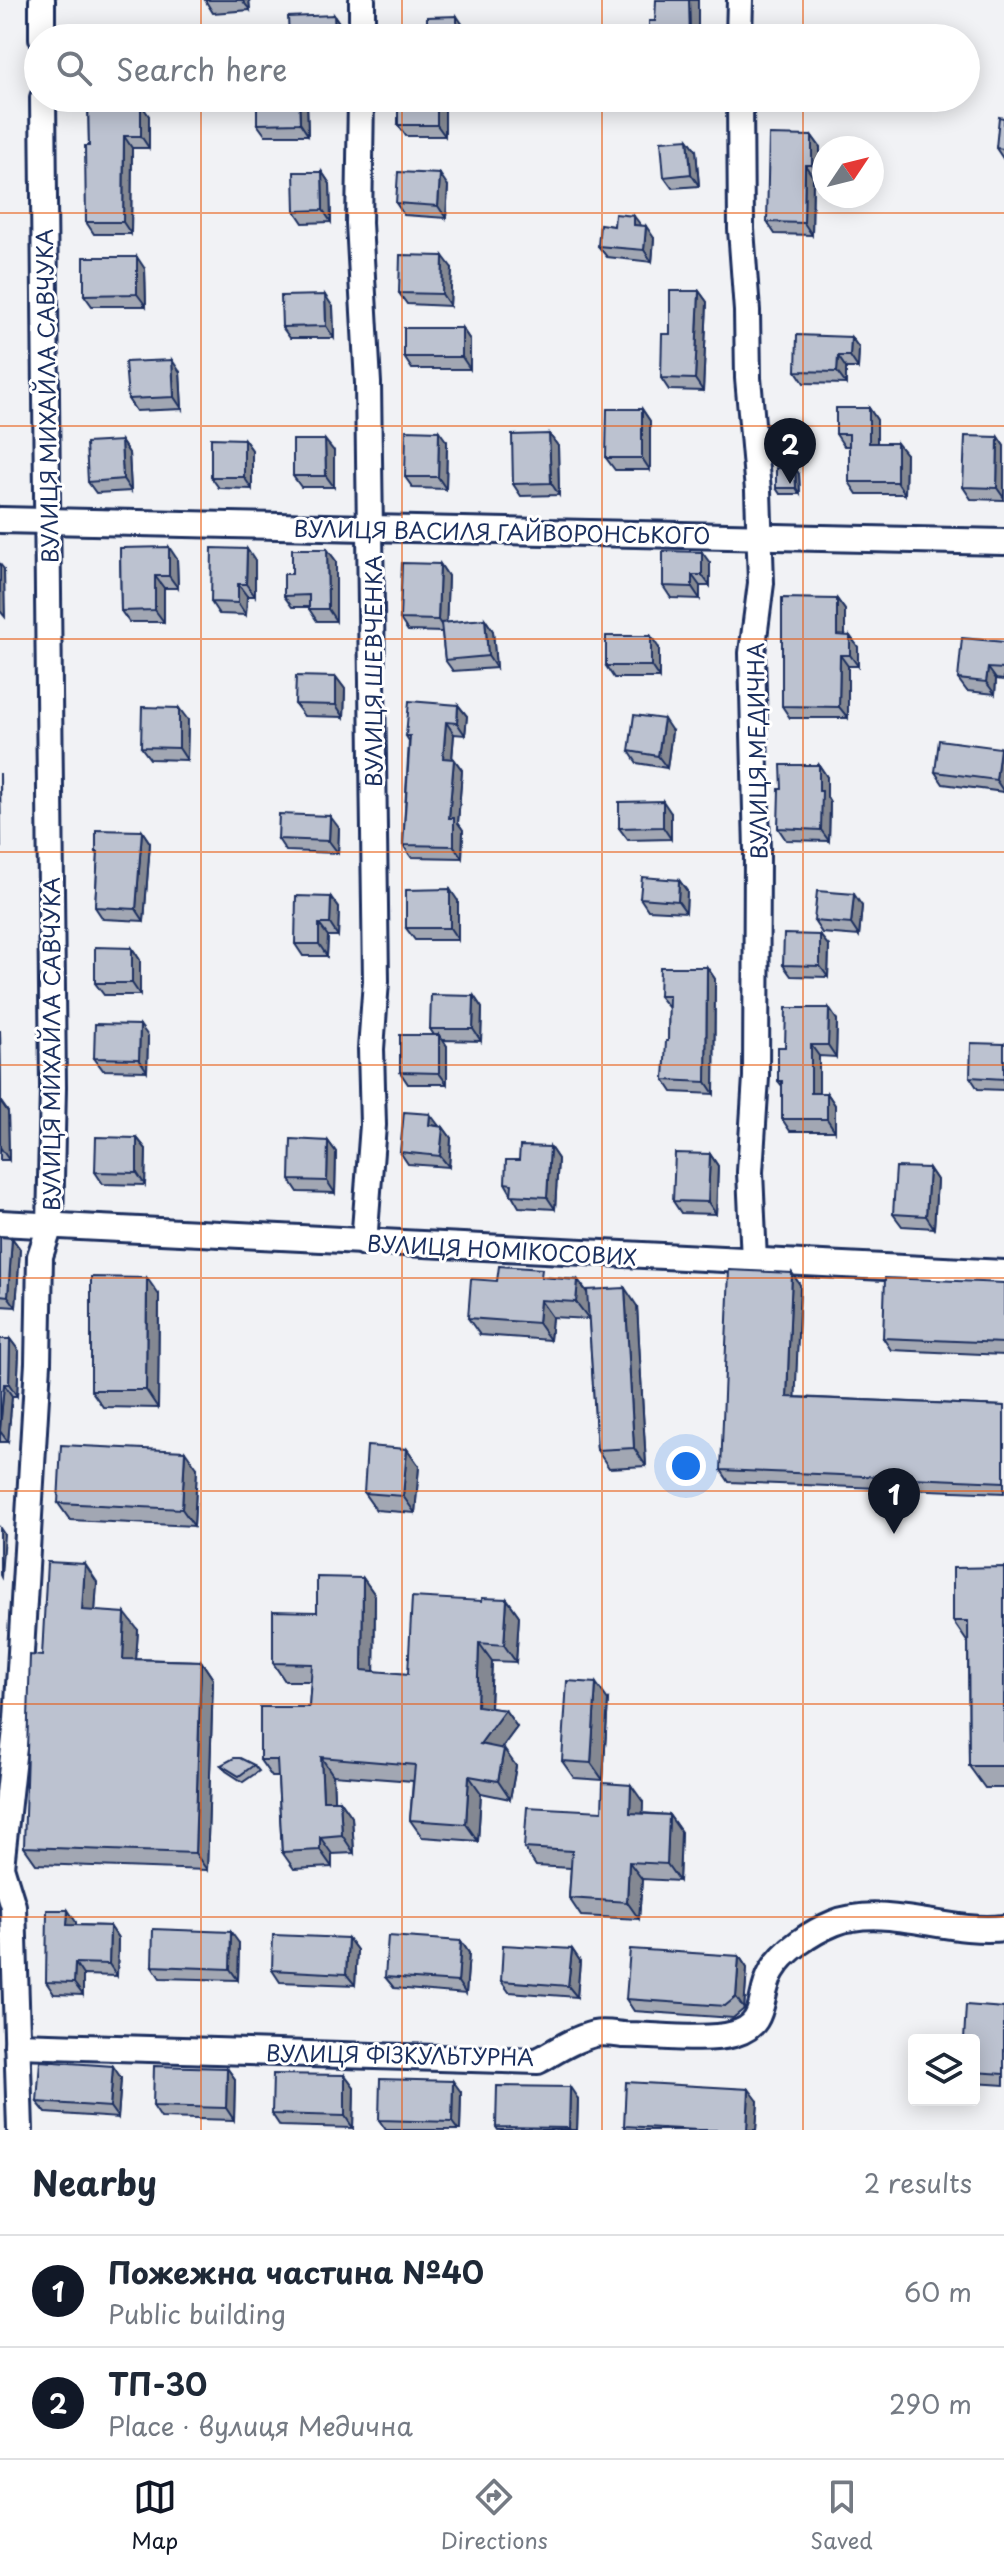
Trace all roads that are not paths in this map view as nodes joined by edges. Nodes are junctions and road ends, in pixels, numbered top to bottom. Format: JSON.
{"nodes":[{"id":1,"x":42,"y":0,"type":"edge"},
{"id":2,"x":362,"y":0,"type":"edge"},
{"id":3,"x":740,"y":0,"type":"edge"},
{"id":4,"x":42,"y":24,"type":"edge"},
{"id":5,"x":362,"y":24,"type":"edge"},
{"id":6,"x":739,"y":24,"type":"edge"},
{"id":7,"x":43,"y":112,"type":"edge"},
{"id":8,"x":361,"y":112,"type":"edge"},
{"id":9,"x":740,"y":112,"type":"edge"},
{"id":10,"x":0,"y":520,"type":"edge"},
{"id":11,"x":47,"y":521,"type":"junction"},
{"id":12,"x":371,"y":528,"type":"junction"},
{"id":13,"x":758,"y":536,"type":"junction"},
{"id":14,"x":1004,"y":542,"type":"edge"},
{"id":15,"x":0,"y":1223,"type":"edge"},
{"id":16,"x":50,"y":1226,"type":"junction"},
{"id":17,"x":364,"y":1243,"type":"junction"},
{"id":18,"x":754,"y":1261,"type":"junction"},
{"id":19,"x":1004,"y":1273,"type":"edge"},
{"id":20,"x":1,"y":1867,"type":"edge"},
{"id":21,"x":1004,"y":1928,"type":"edge"},
{"id":22,"x":17,"y":2045,"type":"junction"},
{"id":23,"x":20,"y":2130,"type":"edge"}],
"edges":[{"from":1,"to":4,"type":"street"},
{"from":2,"to":5,"type":"street"},
{"from":3,"to":6,"type":"street"},
{"from":7,"to":11,"type":"street","name":"ВУЛИЦЯ МИХАЙЛА САВЧУКА"},
{"from":8,"to":12,"type":"street","name":"ВУЛИЦЯ ШЕВЧЕНКА"},
{"from":9,"to":13,"type":"street","name":"ВУЛИЦЯ МЕДИЧНА"},
{"from":10,"to":11,"type":"street","name":"ВУЛИЦЯ ВАСИЛЯ ГАЙВОРОНСЬКОГО"},
{"from":11,"to":12,"type":"street","name":"ВУЛИЦЯ ВАСИЛЯ ГАЙВОРОНСЬКОГО"},
{"from":11,"to":16,"type":"street","name":"ВУЛИЦЯ МИХАЙЛА САВЧУКА"},
{"from":12,"to":13,"type":"street","name":"ВУЛИЦЯ ВАСИЛЯ ГАЙВОРОНСЬКОГО"},
{"from":12,"to":17,"type":"street","name":"ВУЛИЦЯ ШЕВЧЕНКА"},
{"from":13,"to":14,"type":"street","name":"ВУЛИЦЯ ВАСИЛЯ ГАЙВОРОНСЬКОГО"},
{"from":13,"to":18,"type":"street","name":"ВУЛИЦЯ МЕДИЧНА"},
{"from":15,"to":16,"type":"street","name":"ВУЛИЦЯ НОМІКОСОВИХ"},
{"from":16,"to":17,"type":"street","name":"ВУЛИЦЯ НОМІКОСОВИХ"},
{"from":16,"to":20,"type":"street","name":"ВУЛИЦЯ МИХАЙЛА САВЧУКА"},
{"from":17,"to":18,"type":"street","name":"ВУЛИЦЯ НОМІКОСОВИХ"},
{"from":18,"to":19,"type":"street","name":"ВУЛИЦЯ НОМІКОСОВИХ"},
{"from":20,"to":22,"type":"street","name":"ВУЛИЦЯ МИХАЙЛА САВЧУКА"},
{"from":21,"to":22,"type":"street","name":"ВУЛИЦЯ ФІЗКУЛЬТУРНА"},
{"from":22,"to":23,"type":"street","name":"ВУЛИЦЯ МИХАЙЛА САВЧУКА"}]}
